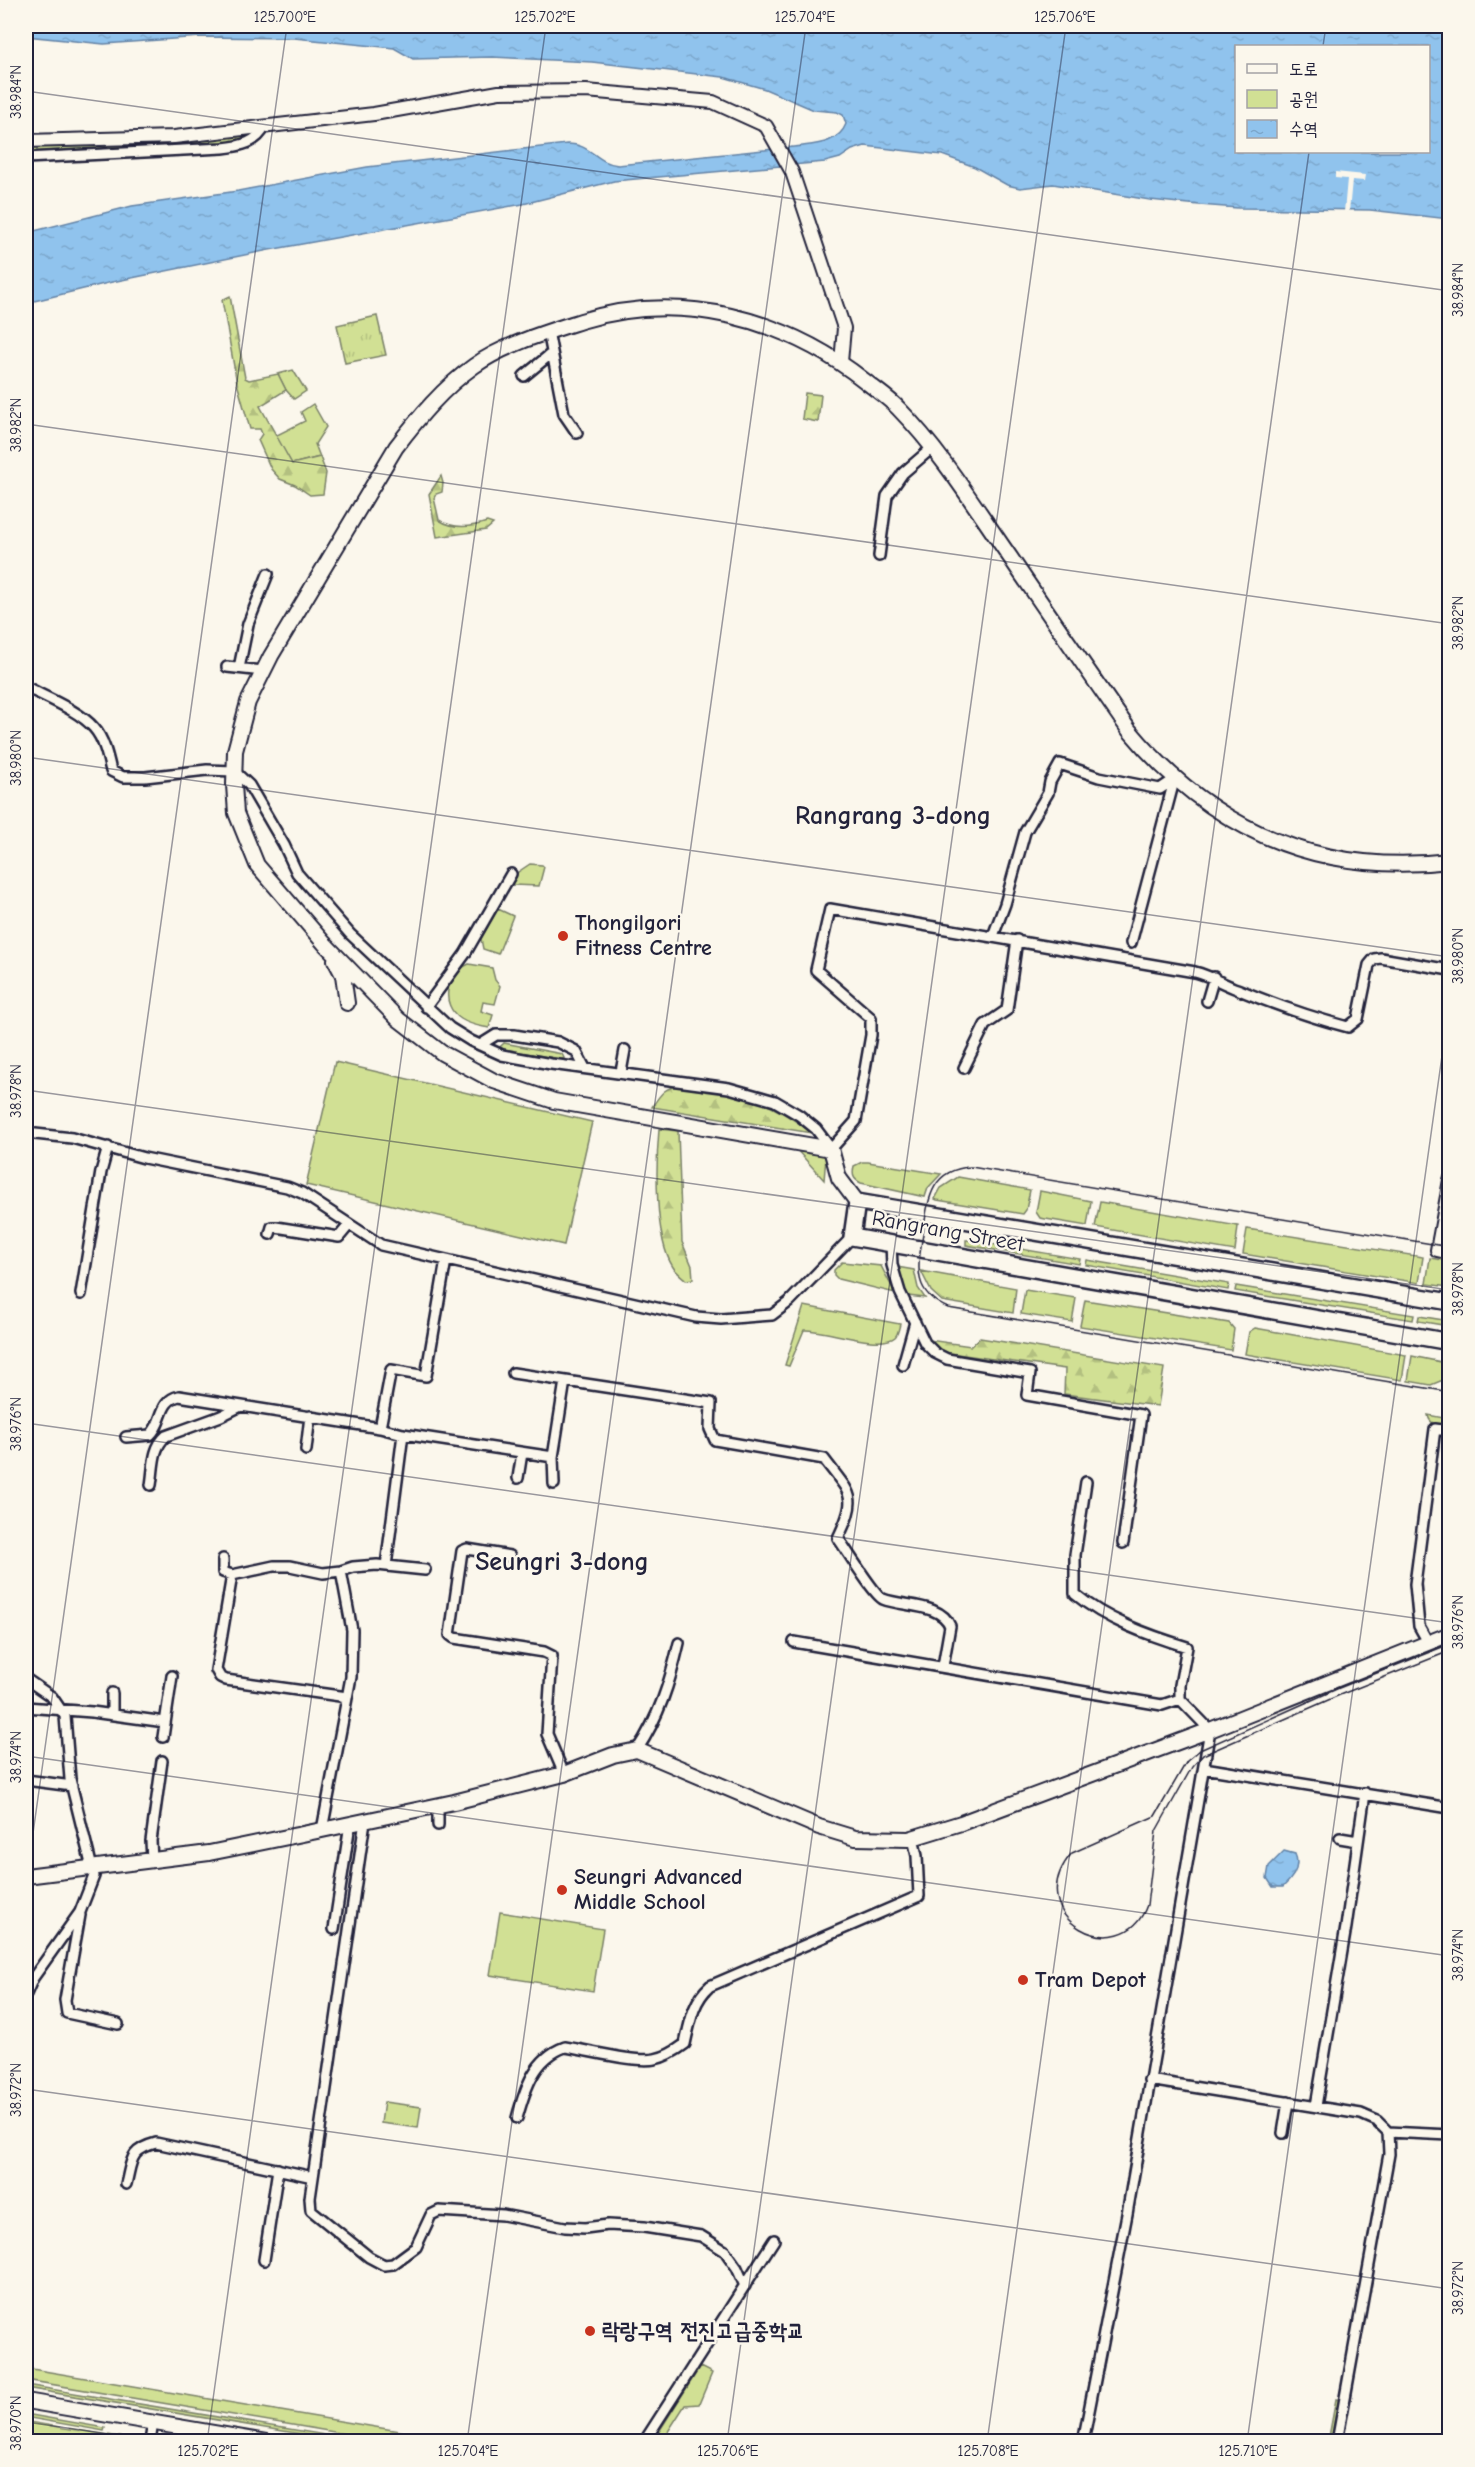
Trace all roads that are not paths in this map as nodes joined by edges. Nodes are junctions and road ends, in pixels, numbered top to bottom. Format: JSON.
{"nodes":[{"id":1,"x":266,"y":126,"type":"junction"},
{"id":2,"x":26,"y":141,"type":"edge"},
{"id":3,"x":26,"y":158,"type":"edge"},
{"id":4,"x":548,"y":332,"type":"junction"},
{"id":5,"x":552,"y":353,"type":"junction"},
{"id":6,"x":840,"y":362,"type":"junction"},
{"id":7,"x":524,"y":376,"type":"dead end"},
{"id":8,"x":577,"y":433,"type":"dead end"},
{"id":9,"x":932,"y":448,"type":"junction"},
{"id":10,"x":879,"y":556,"type":"dead end"},
{"id":11,"x":268,"y":574,"type":"dead end"},
{"id":12,"x":227,"y":667,"type":"dead end"},
{"id":13,"x":239,"y":668,"type":"junction"},
{"id":14,"x":263,"y":671,"type":"junction"},
{"id":15,"x":26,"y":687,"type":"edge"},
{"id":16,"x":234,"y":771,"type":"junction"},
{"id":17,"x":1175,"y":779,"type":"junction"},
{"id":18,"x":1449,"y":861,"type":"edge"},
{"id":19,"x":511,"y":874,"type":"dead end"},
{"id":20,"x":993,"y":936,"type":"junction"},
{"id":21,"x":1017,"y":940,"type":"junction"},
{"id":22,"x":324,"y":943,"type":"junction"},
{"id":23,"x":1131,"y":943,"type":"dead end"},
{"id":24,"x":1449,"y":970,"type":"edge"},
{"id":25,"x":1214,"y":977,"type":"junction"},
{"id":26,"x":1207,"y":1001,"type":"dead end"},
{"id":27,"x":347,"y":1003,"type":"dead end"},
{"id":28,"x":426,"y":1007,"type":"junction"},
{"id":29,"x":480,"y":1045,"type":"junction"},
{"id":30,"x":625,"y":1050,"type":"dead end"},
{"id":31,"x":585,"y":1068,"type":"junction"},
{"id":32,"x":964,"y":1068,"type":"dead end"},
{"id":33,"x":621,"y":1072,"type":"junction"},
{"id":34,"x":26,"y":1133,"type":"edge"},
{"id":35,"x":108,"y":1147,"type":"junction"},
{"id":36,"x":831,"y":1149,"type":"junction"},
{"id":37,"x":1449,"y":1180,"type":"edge"},
{"id":38,"x":857,"y":1202,"type":"junction"},
{"id":39,"x":349,"y":1225,"type":"junction"},
{"id":40,"x":270,"y":1234,"type":"dead end"},
{"id":41,"x":852,"y":1237,"type":"junction"},
{"id":42,"x":891,"y":1244,"type":"junction"},
{"id":43,"x":1449,"y":1252,"type":"edge"},
{"id":44,"x":446,"y":1260,"type":"junction"},
{"id":45,"x":81,"y":1294,"type":"dead end"},
{"id":46,"x":1449,"y":1302,"type":"edge"},
{"id":47,"x":915,"y":1322,"type":"junction"},
{"id":48,"x":1449,"y":1342,"type":"edge"},
{"id":49,"x":903,"y":1365,"type":"dead end"},
{"id":50,"x":513,"y":1373,"type":"dead end"},
{"id":51,"x":565,"y":1381,"type":"junction"},
{"id":52,"x":241,"y":1406,"type":"junction"},
{"id":53,"x":310,"y":1416,"type":"junction"},
{"id":54,"x":380,"y":1428,"type":"junction"},
{"id":55,"x":1449,"y":1431,"type":"edge"},
{"id":56,"x":403,"y":1434,"type":"junction"},
{"id":57,"x":126,"y":1437,"type":"dead end"},
{"id":58,"x":306,"y":1450,"type":"dead end"},
{"id":59,"x":522,"y":1453,"type":"junction"},
{"id":60,"x":553,"y":1457,"type":"junction"},
{"id":61,"x":518,"y":1478,"type":"dead end"},
{"id":62,"x":1086,"y":1482,"type":"dead end"},
{"id":63,"x":554,"y":1484,"type":"dead end"},
{"id":64,"x":151,"y":1485,"type":"dead end"},
{"id":65,"x":1123,"y":1543,"type":"dead end"},
{"id":66,"x":510,"y":1556,"type":"dead end"},
{"id":67,"x":223,"y":1559,"type":"dead end"},
{"id":68,"x":386,"y":1566,"type":"junction"},
{"id":69,"x":425,"y":1570,"type":"dead end"},
{"id":70,"x":341,"y":1571,"type":"junction"},
{"id":71,"x":231,"y":1575,"type":"junction"},
{"id":72,"x":1449,"y":1634,"type":"edge"},
{"id":73,"x":794,"y":1642,"type":"dead end"},
{"id":74,"x":1428,"y":1642,"type":"junction"},
{"id":75,"x":680,"y":1643,"type":"dead end"},
{"id":76,"x":943,"y":1666,"type":"junction"},
{"id":77,"x":172,"y":1676,"type":"dead end"},
{"id":78,"x":26,"y":1679,"type":"edge"},
{"id":79,"x":112,"y":1693,"type":"dead end"},
{"id":80,"x":347,"y":1697,"type":"junction"},
{"id":81,"x":1180,"y":1699,"type":"junction"},
{"id":82,"x":26,"y":1707,"type":"edge"},
{"id":83,"x":60,"y":1708,"type":"junction"},
{"id":84,"x":112,"y":1714,"type":"junction"},
{"id":85,"x":165,"y":1722,"type":"junction"},
{"id":86,"x":1210,"y":1730,"type":"junction"},
{"id":87,"x":163,"y":1737,"type":"dead end"},
{"id":88,"x":637,"y":1750,"type":"junction"},
{"id":89,"x":162,"y":1761,"type":"dead end"},
{"id":90,"x":1203,"y":1768,"type":"junction"},
{"id":91,"x":564,"y":1774,"type":"junction"},
{"id":92,"x":26,"y":1780,"type":"edge"},
{"id":93,"x":72,"y":1786,"type":"junction"},
{"id":94,"x":1365,"y":1793,"type":"junction"},
{"id":95,"x":438,"y":1805,"type":"junction"},
{"id":96,"x":1449,"y":1808,"type":"edge"},
{"id":97,"x":366,"y":1821,"type":"junction"},
{"id":98,"x":350,"y":1824,"type":"junction"},
{"id":99,"x":438,"y":1825,"type":"dead end"},
{"id":100,"x":322,"y":1830,"type":"junction"},
{"id":101,"x":913,"y":1838,"type":"junction"},
{"id":102,"x":1340,"y":1838,"type":"dead end"},
{"id":103,"x":1358,"y":1841,"type":"junction"},
{"id":104,"x":152,"y":1860,"type":"junction"},
{"id":105,"x":92,"y":1868,"type":"junction"},
{"id":106,"x":26,"y":1876,"type":"edge"},
{"id":107,"x":80,"y":1912,"type":"junction"},
{"id":108,"x":334,"y":1929,"type":"dead end"},
{"id":109,"x":26,"y":1994,"type":"edge"},
{"id":110,"x":118,"y":2024,"type":"dead end"},
{"id":111,"x":1149,"y":2080,"type":"junction"},
{"id":112,"x":1288,"y":2102,"type":"junction"},
{"id":113,"x":1316,"y":2106,"type":"junction"},
{"id":114,"x":516,"y":2118,"type":"dead end"},
{"id":115,"x":1388,"y":2132,"type":"junction"},
{"id":116,"x":1283,"y":2133,"type":"dead end"},
{"id":117,"x":1449,"y":2135,"type":"edge"},
{"id":118,"x":279,"y":2169,"type":"junction"},
{"id":119,"x":313,"y":2177,"type":"junction"},
{"id":120,"x":126,"y":2184,"type":"dead end"},
{"id":121,"x":774,"y":2240,"type":"dead end"},
{"id":122,"x":264,"y":2260,"type":"dead end"},
{"id":123,"x":745,"y":2286,"type":"junction"},
{"id":124,"x":26,"y":2401,"type":"edge"},
{"id":125,"x":153,"y":2422,"type":"junction"},
{"id":126,"x":150,"y":2442,"type":"edge"},
{"id":127,"x":267,"y":2442,"type":"edge"},
{"id":128,"x":644,"y":2442,"type":"edge"},
{"id":129,"x":1083,"y":2442,"type":"edge"},
{"id":130,"x":1337,"y":2442,"type":"edge"}],
"edges":[{"from":1,"to":2,"type":"street"},
{"from":1,"to":3,"type":"street"},
{"from":1,"to":6,"type":"street"},
{"from":4,"to":5,"type":"street"},
{"from":4,"to":6,"type":"main road"},
{"from":4,"to":14,"type":"main road"},
{"from":5,"to":7,"type":"street"},
{"from":5,"to":8,"type":"street"},
{"from":6,"to":9,"type":"main road"},
{"from":9,"to":10,"type":"street"},
{"from":9,"to":17,"type":"main road"},
{"from":11,"to":13,"type":"street"},
{"from":12,"to":13,"type":"street"},
{"from":13,"to":14,"type":"street"},
{"from":14,"to":16,"type":"main road"},
{"from":15,"to":16,"type":"street"},
{"from":16,"to":22,"type":"main road"},
{"from":16,"to":28,"type":"street"},
{"from":17,"to":18,"type":"main road"},
{"from":17,"to":20,"type":"street"},
{"from":17,"to":23,"type":"street"},
{"from":19,"to":28,"type":"street"},
{"from":20,"to":21,"type":"street"},
{"from":20,"to":36,"type":"street"},
{"from":21,"to":25,"type":"street"},
{"from":21,"to":32,"type":"street"},
{"from":22,"to":27,"type":"main road"},
{"from":22,"to":36,"type":"main road"},
{"from":24,"to":25,"type":"street"},
{"from":25,"to":26,"type":"street"},
{"from":28,"to":29,"type":"street"},
{"from":29,"to":31,"type":"street"},
{"from":29,"to":31,"type":"street"},
{"from":30,"to":33,"type":"street"},
{"from":31,"to":33,"type":"street"},
{"from":33,"to":36,"type":"street"},
{"from":34,"to":35,"type":"street"},
{"from":35,"to":39,"type":"street"},
{"from":35,"to":45,"type":"street"},
{"from":36,"to":38,"type":"main road"},
{"from":37,"to":43,"type":"street"},
{"from":38,"to":41,"type":"main road","name":"Rangrang Street"},
{"from":38,"to":46,"type":"main road","name":"Rangrang Street"},
{"from":39,"to":40,"type":"street"},
{"from":39,"to":44,"type":"street"},
{"from":41,"to":42,"type":"main road","name":"Rangrang Street"},
{"from":41,"to":44,"type":"street"},
{"from":42,"to":47,"type":"street"},
{"from":42,"to":48,"type":"main road","name":"Rangrang Street"},
{"from":44,"to":54,"type":"street"},
{"from":47,"to":49,"type":"street"},
{"from":47,"to":65,"type":"street"},
{"from":50,"to":51,"type":"street"},
{"from":51,"to":60,"type":"street"},
{"from":51,"to":76,"type":"street"},
{"from":52,"to":53,"type":"street"},
{"from":52,"to":57,"type":"street"},
{"from":52,"to":64,"type":"street"},
{"from":53,"to":54,"type":"street"},
{"from":53,"to":58,"type":"street"},
{"from":54,"to":56,"type":"street"},
{"from":55,"to":74,"type":"street"},
{"from":56,"to":59,"type":"street"},
{"from":56,"to":68,"type":"street"},
{"from":59,"to":60,"type":"street"},
{"from":59,"to":61,"type":"street"},
{"from":60,"to":63,"type":"street"},
{"from":62,"to":81,"type":"street"},
{"from":66,"to":91,"type":"street"},
{"from":67,"to":71,"type":"street"},
{"from":68,"to":69,"type":"street"},
{"from":68,"to":70,"type":"street"},
{"from":70,"to":71,"type":"street"},
{"from":70,"to":80,"type":"street"},
{"from":71,"to":80,"type":"street"},
{"from":72,"to":74,"type":"main road"},
{"from":73,"to":76,"type":"street"},
{"from":74,"to":86,"type":"main road"},
{"from":75,"to":88,"type":"street"},
{"from":76,"to":81,"type":"street"},
{"from":77,"to":85,"type":"street"},
{"from":78,"to":83,"type":"street"},
{"from":79,"to":84,"type":"street"},
{"from":80,"to":100,"type":"street"},
{"from":81,"to":86,"type":"street"},
{"from":82,"to":83,"type":"street"},
{"from":83,"to":84,"type":"street"},
{"from":83,"to":93,"type":"street"},
{"from":84,"to":85,"type":"street"},
{"from":85,"to":87,"type":"street"},
{"from":86,"to":90,"type":"street"},
{"from":86,"to":101,"type":"main road"},
{"from":88,"to":91,"type":"main road"},
{"from":88,"to":101,"type":"main road"},
{"from":89,"to":104,"type":"street"},
{"from":90,"to":94,"type":"street"},
{"from":90,"to":111,"type":"street"},
{"from":91,"to":95,"type":"main road"},
{"from":92,"to":93,"type":"street"},
{"from":93,"to":105,"type":"street"},
{"from":94,"to":96,"type":"street"},
{"from":94,"to":103,"type":"street"},
{"from":95,"to":97,"type":"main road"},
{"from":95,"to":99,"type":"street"},
{"from":97,"to":98,"type":"main road"},
{"from":97,"to":119,"type":"street"},
{"from":98,"to":100,"type":"main road"},
{"from":98,"to":108,"type":"street"},
{"from":100,"to":104,"type":"main road"},
{"from":101,"to":114,"type":"street"},
{"from":102,"to":103,"type":"street"},
{"from":103,"to":113,"type":"street"},
{"from":104,"to":105,"type":"main road"},
{"from":105,"to":106,"type":"main road"},
{"from":105,"to":107,"type":"street"},
{"from":107,"to":109,"type":"street"},
{"from":107,"to":110,"type":"street"},
{"from":111,"to":112,"type":"street"},
{"from":111,"to":129,"type":"street"},
{"from":112,"to":113,"type":"street"},
{"from":112,"to":116,"type":"street"},
{"from":113,"to":115,"type":"street"},
{"from":115,"to":117,"type":"street"},
{"from":115,"to":130,"type":"street"},
{"from":118,"to":119,"type":"street"},
{"from":118,"to":120,"type":"street"},
{"from":118,"to":122,"type":"street"},
{"from":119,"to":123,"type":"street"},
{"from":121,"to":123,"type":"street"},
{"from":123,"to":128,"type":"street"},
{"from":124,"to":125,"type":"main road"},
{"from":125,"to":126,"type":"street"},
{"from":125,"to":127,"type":"main road"}]}
